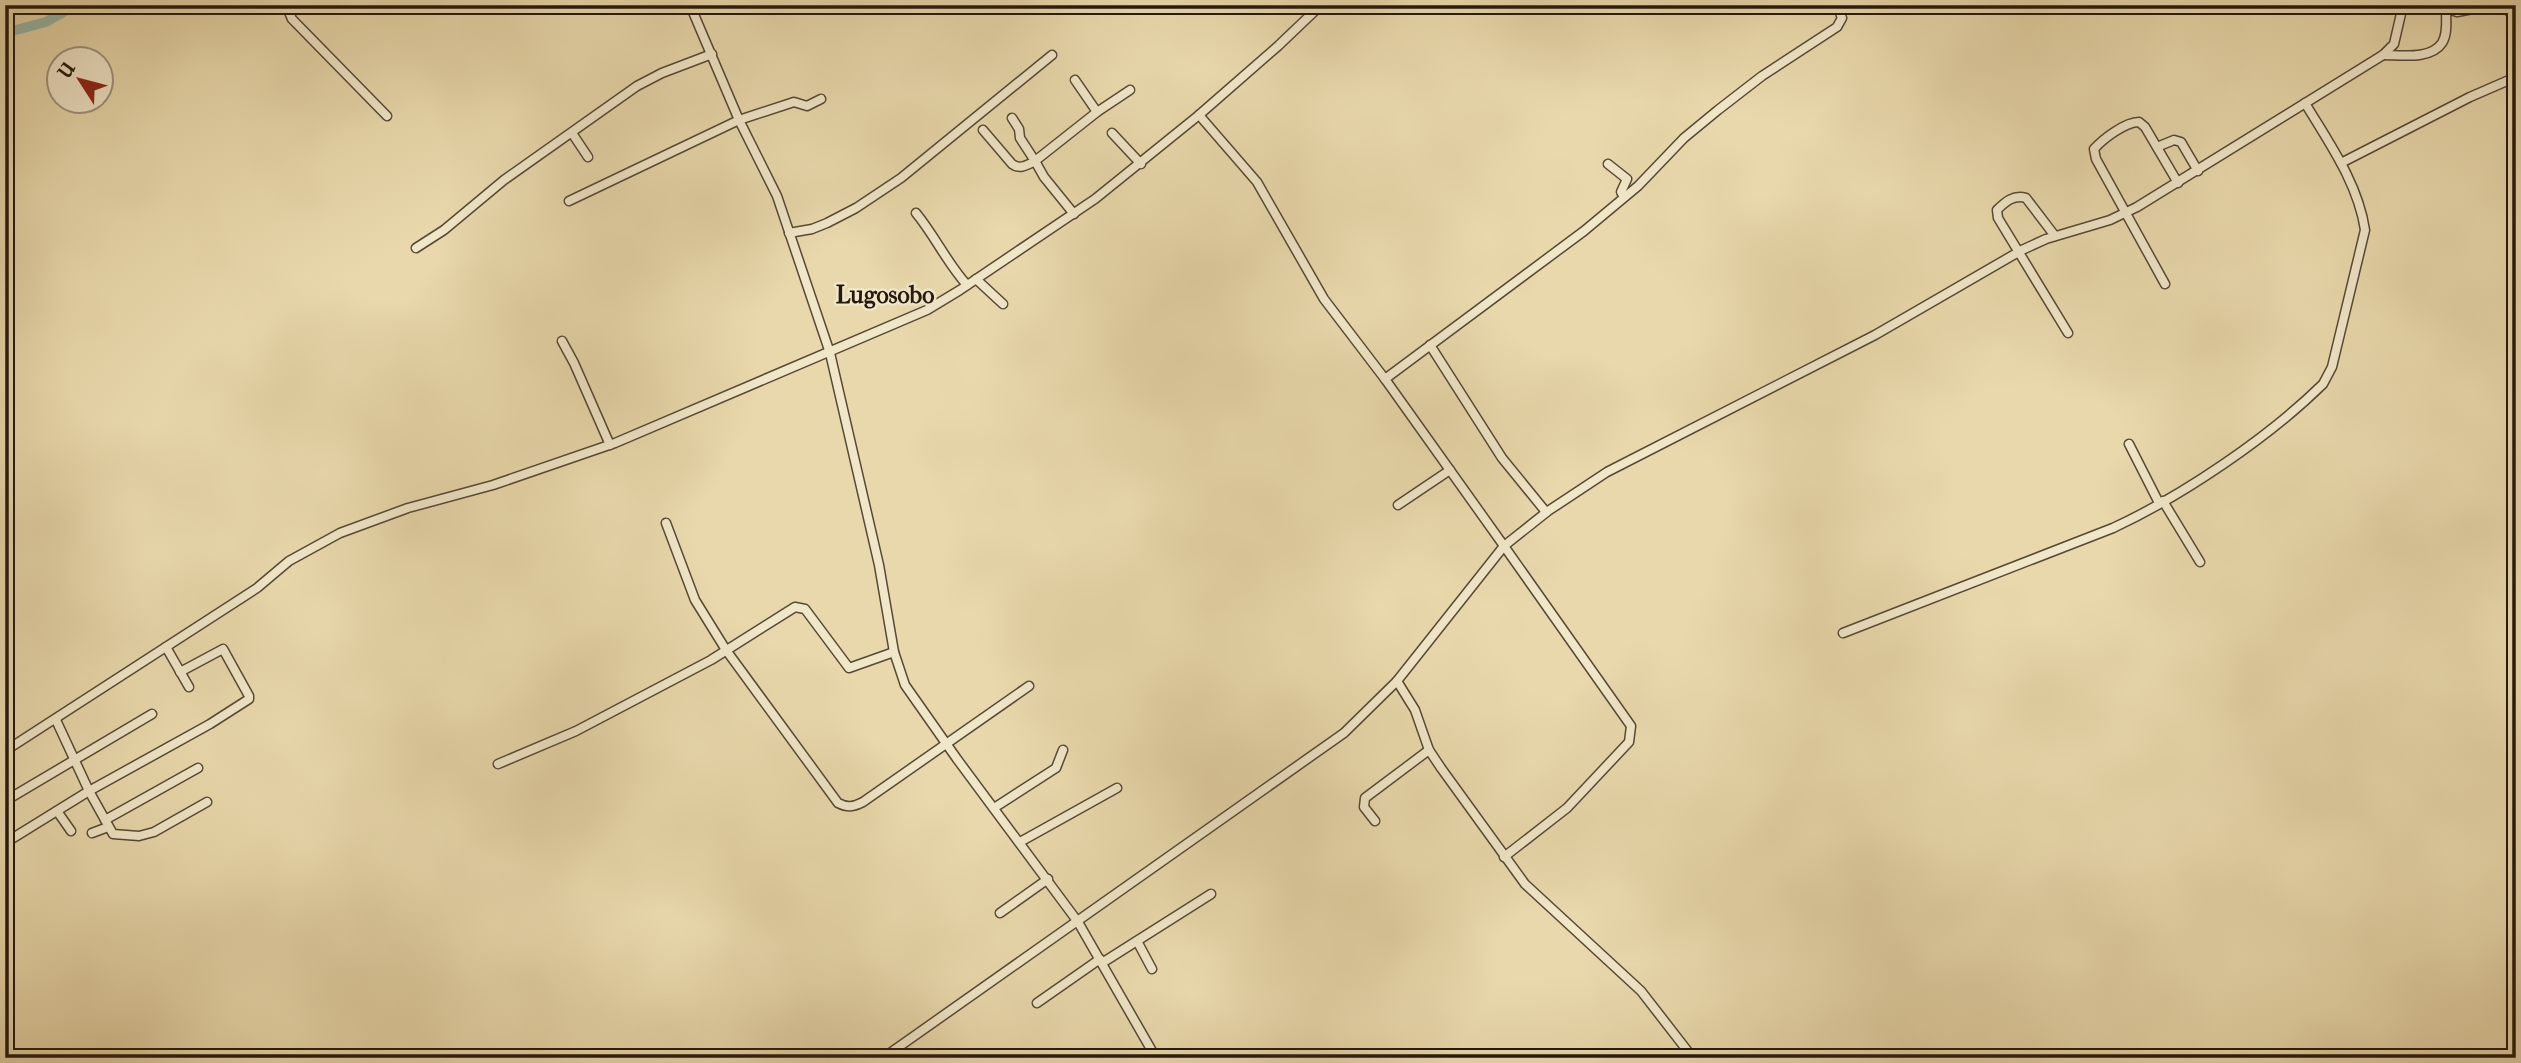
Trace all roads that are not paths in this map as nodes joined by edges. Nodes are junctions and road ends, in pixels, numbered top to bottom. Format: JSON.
{"nodes":[{"id":1,"x":286,"y":5,"type":"edge"},
{"id":2,"x":690,"y":5,"type":"edge"},
{"id":3,"x":1321,"y":5,"type":"edge"},
{"id":4,"x":1837,"y":5,"type":"edge"},
{"id":5,"x":2403,"y":5,"type":"edge"},
{"id":6,"x":2436,"y":5,"type":"edge"},
{"id":7,"x":2493,"y":5,"type":"edge"},
{"id":8,"x":2446,"y":10,"type":"junction"},
{"id":9,"x":2516,"y":20,"type":"edge"},
{"id":10,"x":712,"y":54,"type":"junction"},
{"id":11,"x":1052,"y":55,"type":"dead end"},
{"id":12,"x":2383,"y":55,"type":"junction"},
{"id":13,"x":2516,"y":77,"type":"edge"},
{"id":14,"x":1075,"y":80,"type":"dead end"},
{"id":15,"x":1130,"y":90,"type":"dead end"},
{"id":16,"x":821,"y":99,"type":"dead end"},
{"id":17,"x":2305,"y":103,"type":"junction"},
{"id":18,"x":1097,"y":112,"type":"junction"},
{"id":19,"x":1199,"y":115,"type":"junction"},
{"id":20,"x":387,"y":116,"type":"dead end"},
{"id":21,"x":1012,"y":118,"type":"dead end"},
{"id":22,"x":740,"y":120,"type":"junction"},
{"id":23,"x":983,"y":130,"type":"dead end"},
{"id":24,"x":572,"y":133,"type":"junction"},
{"id":25,"x":1112,"y":133,"type":"dead end"},
{"id":26,"x":2157,"y":147,"type":"junction"},
{"id":27,"x":588,"y":157,"type":"dead end"},
{"id":28,"x":1035,"y":161,"type":"junction"},
{"id":29,"x":1141,"y":163,"type":"junction"},
{"id":30,"x":2341,"y":163,"type":"junction"},
{"id":31,"x":1608,"y":164,"type":"dead end"},
{"id":32,"x":2199,"y":171,"type":"junction"},
{"id":33,"x":2178,"y":183,"type":"junction"},
{"id":34,"x":1624,"y":197,"type":"junction"},
{"id":35,"x":569,"y":201,"type":"dead end"},
{"id":36,"x":2127,"y":212,"type":"junction"},
{"id":37,"x":916,"y":213,"type":"dead end"},
{"id":38,"x":1074,"y":214,"type":"junction"},
{"id":39,"x":789,"y":233,"type":"junction"},
{"id":40,"x":2055,"y":236,"type":"junction"},
{"id":41,"x":416,"y":248,"type":"dead end"},
{"id":42,"x":2019,"y":252,"type":"junction"},
{"id":43,"x":976,"y":279,"type":"junction"},
{"id":44,"x":2165,"y":284,"type":"dead end"},
{"id":45,"x":967,"y":285,"type":"junction"},
{"id":46,"x":1003,"y":304,"type":"dead end"},
{"id":47,"x":2068,"y":333,"type":"dead end"},
{"id":48,"x":562,"y":341,"type":"dead end"},
{"id":49,"x":1430,"y":345,"type":"junction"},
{"id":50,"x":830,"y":352,"type":"junction"},
{"id":51,"x":1385,"y":379,"type":"junction"},
{"id":52,"x":2129,"y":444,"type":"dead end"},
{"id":53,"x":610,"y":445,"type":"junction"},
{"id":54,"x":1450,"y":470,"type":"junction"},
{"id":55,"x":2161,"y":502,"type":"junction"},
{"id":56,"x":1398,"y":505,"type":"dead end"},
{"id":57,"x":1546,"y":512,"type":"junction"},
{"id":58,"x":666,"y":523,"type":"dead end"},
{"id":59,"x":1504,"y":546,"type":"junction"},
{"id":60,"x":2200,"y":562,"type":"dead end"},
{"id":61,"x":1843,"y":634,"type":"dead end"},
{"id":62,"x":166,"y":648,"type":"junction"},
{"id":63,"x":726,"y":650,"type":"junction"},
{"id":64,"x":894,"y":652,"type":"junction"},
{"id":65,"x":180,"y":672,"type":"junction"},
{"id":66,"x":1397,"y":681,"type":"junction"},
{"id":67,"x":1029,"y":685,"type":"dead end"},
{"id":68,"x":190,"y":687,"type":"dead end"},
{"id":69,"x":152,"y":714,"type":"dead end"},
{"id":70,"x":56,"y":720,"type":"junction"},
{"id":71,"x":946,"y":744,"type":"junction"},
{"id":72,"x":1063,"y":750,"type":"dead end"},
{"id":73,"x":1429,"y":750,"type":"junction"},
{"id":74,"x":5,"y":751,"type":"edge"},
{"id":75,"x":75,"y":758,"type":"junction"},
{"id":76,"x":498,"y":764,"type":"dead end"},
{"id":77,"x":198,"y":768,"type":"dead end"},
{"id":78,"x":1117,"y":788,"type":"dead end"},
{"id":79,"x":89,"y":791,"type":"junction"},
{"id":80,"x":5,"y":801,"type":"edge"},
{"id":81,"x":207,"y":802,"type":"dead end"},
{"id":82,"x":994,"y":808,"type":"junction"},
{"id":83,"x":57,"y":811,"type":"junction"},
{"id":84,"x":1375,"y":821,"type":"dead end"},
{"id":85,"x":106,"y":824,"type":"junction"},
{"id":86,"x":71,"y":831,"type":"dead end"},
{"id":87,"x":93,"y":833,"type":"dead end"},
{"id":88,"x":1020,"y":842,"type":"junction"},
{"id":89,"x":5,"y":843,"type":"edge"},
{"id":90,"x":1504,"y":857,"type":"junction"},
{"id":91,"x":1048,"y":879,"type":"junction"},
{"id":92,"x":1211,"y":894,"type":"dead end"},
{"id":93,"x":1000,"y":913,"type":"dead end"},
{"id":94,"x":1078,"y":922,"type":"junction"},
{"id":95,"x":1137,"y":941,"type":"junction"},
{"id":96,"x":1101,"y":961,"type":"junction"},
{"id":97,"x":1153,"y":969,"type":"dead end"},
{"id":98,"x":1037,"y":1003,"type":"dead end"},
{"id":99,"x":883,"y":1058,"type":"edge"},
{"id":100,"x":1156,"y":1058,"type":"edge"},
{"id":101,"x":1693,"y":1058,"type":"edge"}],
"edges":[{"from":1,"to":20,"type":"street"},
{"from":2,"to":10,"type":"street"},
{"from":3,"to":19,"type":"street"},
{"from":4,"to":34,"type":"street"},
{"from":5,"to":12,"type":"street"},
{"from":6,"to":8,"type":"street"},
{"from":7,"to":8,"type":"street"},
{"from":7,"to":9,"type":"street"},
{"from":8,"to":12,"type":"street"},
{"from":10,"to":22,"type":"street"},
{"from":10,"to":24,"type":"street"},
{"from":11,"to":39,"type":"street"},
{"from":12,"to":17,"type":"street"},
{"from":13,"to":30,"type":"street"},
{"from":14,"to":18,"type":"street"},
{"from":15,"to":18,"type":"street"},
{"from":16,"to":22,"type":"street"},
{"from":17,"to":30,"type":"street"},
{"from":17,"to":32,"type":"street"},
{"from":18,"to":28,"type":"street"},
{"from":19,"to":29,"type":"street"},
{"from":19,"to":51,"type":"street"},
{"from":21,"to":28,"type":"street"},
{"from":22,"to":35,"type":"street"},
{"from":22,"to":39,"type":"street"},
{"from":23,"to":28,"type":"street"},
{"from":24,"to":27,"type":"street"},
{"from":24,"to":41,"type":"street"},
{"from":25,"to":29,"type":"street"},
{"from":26,"to":32,"type":"street"},
{"from":26,"to":33,"type":"street"},
{"from":26,"to":36,"type":"street"},
{"from":28,"to":38,"type":"street"},
{"from":29,"to":38,"type":"street"},
{"from":30,"to":55,"type":"street"},
{"from":31,"to":34,"type":"street"},
{"from":32,"to":33,"type":"street"},
{"from":33,"to":36,"type":"street"},
{"from":34,"to":49,"type":"street"},
{"from":36,"to":40,"type":"street"},
{"from":36,"to":44,"type":"street"},
{"from":37,"to":45,"type":"street"},
{"from":38,"to":43,"type":"street"},
{"from":39,"to":50,"type":"street"},
{"from":40,"to":42,"type":"street"},
{"from":40,"to":42,"type":"street"},
{"from":42,"to":47,"type":"street"},
{"from":42,"to":57,"type":"street"},
{"from":43,"to":45,"type":"street"},
{"from":43,"to":46,"type":"street"},
{"from":45,"to":50,"type":"street"},
{"from":48,"to":53,"type":"street"},
{"from":49,"to":51,"type":"street"},
{"from":49,"to":57,"type":"street"},
{"from":50,"to":53,"type":"street"},
{"from":50,"to":64,"type":"street"},
{"from":51,"to":54,"type":"street"},
{"from":52,"to":55,"type":"street"},
{"from":53,"to":62,"type":"street"},
{"from":54,"to":56,"type":"street"},
{"from":54,"to":59,"type":"street"},
{"from":55,"to":60,"type":"street"},
{"from":55,"to":61,"type":"street"},
{"from":57,"to":59,"type":"street"},
{"from":58,"to":63,"type":"street"},
{"from":59,"to":66,"type":"street"},
{"from":59,"to":90,"type":"street"},
{"from":62,"to":65,"type":"street"},
{"from":62,"to":70,"type":"street"},
{"from":63,"to":64,"type":"street"},
{"from":63,"to":71,"type":"street"},
{"from":63,"to":76,"type":"street"},
{"from":64,"to":71,"type":"street"},
{"from":65,"to":68,"type":"street"},
{"from":65,"to":79,"type":"street"},
{"from":66,"to":73,"type":"street"},
{"from":66,"to":94,"type":"street"},
{"from":67,"to":71,"type":"street"},
{"from":69,"to":75,"type":"street"},
{"from":70,"to":74,"type":"street"},
{"from":70,"to":75,"type":"street"},
{"from":71,"to":82,"type":"street"},
{"from":72,"to":82,"type":"street"},
{"from":73,"to":84,"type":"street"},
{"from":73,"to":90,"type":"street"},
{"from":75,"to":79,"type":"street"},
{"from":75,"to":80,"type":"street"},
{"from":77,"to":85,"type":"street"},
{"from":78,"to":88,"type":"street"},
{"from":79,"to":83,"type":"street"},
{"from":79,"to":85,"type":"street"},
{"from":81,"to":85,"type":"street"},
{"from":82,"to":88,"type":"street"},
{"from":83,"to":86,"type":"street"},
{"from":83,"to":89,"type":"street"},
{"from":85,"to":87,"type":"street"},
{"from":88,"to":91,"type":"street"},
{"from":90,"to":101,"type":"street"},
{"from":91,"to":93,"type":"street"},
{"from":91,"to":94,"type":"street"},
{"from":92,"to":95,"type":"street"},
{"from":94,"to":96,"type":"street"},
{"from":94,"to":99,"type":"street"},
{"from":95,"to":96,"type":"street"},
{"from":95,"to":97,"type":"street"},
{"from":96,"to":98,"type":"street"},
{"from":96,"to":100,"type":"street"}]}
